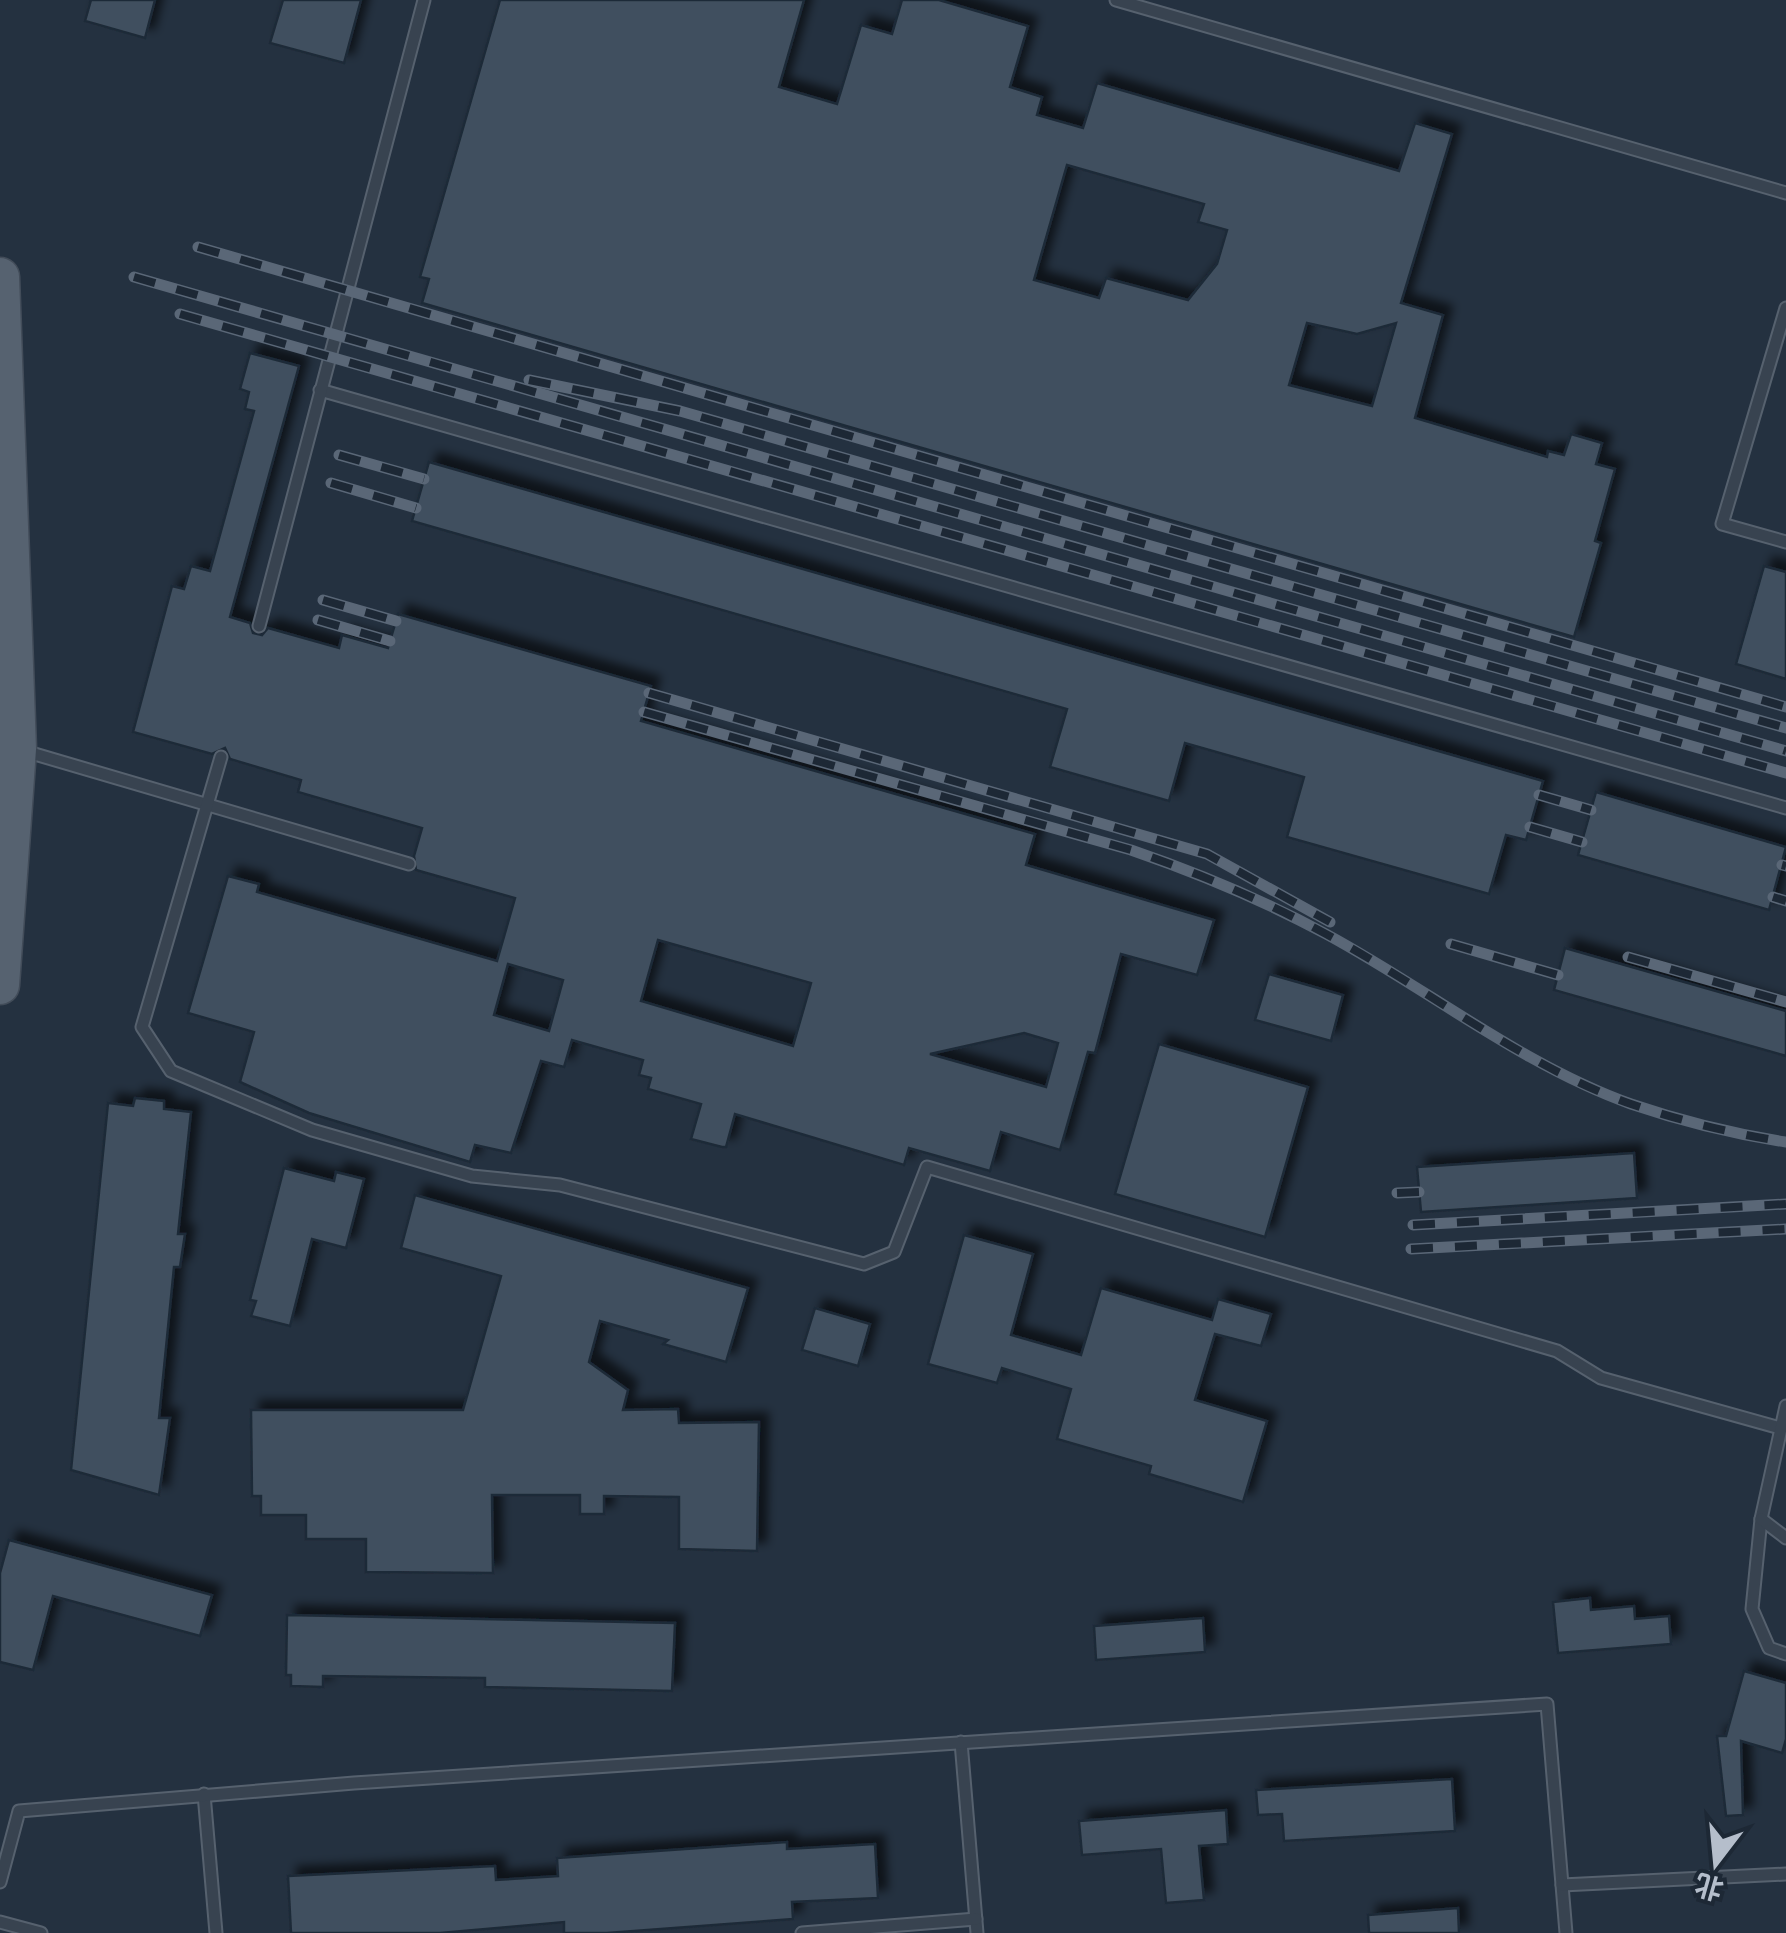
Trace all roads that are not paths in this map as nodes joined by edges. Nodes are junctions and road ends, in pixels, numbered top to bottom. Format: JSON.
{"nodes":[{"id":1,"x":424,"y":0,"type":"edge"},
{"id":2,"x":1116,"y":0,"type":"edge"},
{"id":3,"x":1786,"y":192,"type":"edge"},
{"id":4,"x":0,"y":278,"type":"edge"},
{"id":5,"x":1786,"y":308,"type":"edge"},
{"id":6,"x":320,"y":390,"type":"junction"},
{"id":7,"x":1786,"y":542,"type":"edge"},
{"id":8,"x":260,"y":626,"type":"dead end"},
{"id":9,"x":16,"y":749,"type":"junction"},
{"id":10,"x":222,"y":757,"type":"dead end"},
{"id":11,"x":207,"y":805,"type":"junction"},
{"id":12,"x":1786,"y":808,"type":"edge"},
{"id":13,"x":409,"y":864,"type":"dead end"},
{"id":14,"x":0,"y":985,"type":"edge"},
{"id":15,"x":1786,"y":1406,"type":"edge"},
{"id":16,"x":1780,"y":1428,"type":"junction"},
{"id":17,"x":1761,"y":1519,"type":"junction"},
{"id":18,"x":1786,"y":1538,"type":"edge"},
{"id":19,"x":1786,"y":1654,"type":"edge"},
{"id":20,"x":961,"y":1742,"type":"junction"},
{"id":21,"x":204,"y":1794,"type":"junction"},
{"id":22,"x":3,"y":1862,"type":"edge"},
{"id":23,"x":1786,"y":1874,"type":"edge"},
{"id":24,"x":0,"y":1882,"type":"edge"},
{"id":25,"x":1562,"y":1885,"type":"junction"},
{"id":26,"x":0,"y":1922,"type":"edge"},
{"id":27,"x":976,"y":1926,"type":"edge"},
{"id":28,"x":41,"y":1933,"type":"edge"},
{"id":29,"x":216,"y":1933,"type":"edge"},
{"id":30,"x":802,"y":1933,"type":"edge"},
{"id":31,"x":1566,"y":1933,"type":"edge"}],
"edges":[{"from":1,"to":6,"type":"lane"},
{"from":2,"to":3,"type":"lane"},
{"from":4,"to":9,"type":"main road"},
{"from":5,"to":7,"type":"lane"},
{"from":6,"to":8,"type":"lane"},
{"from":6,"to":12,"type":"lane"},
{"from":9,"to":11,"type":"lane"},
{"from":9,"to":14,"type":"main road"},
{"from":10,"to":11,"type":"lane"},
{"from":11,"to":13,"type":"lane"},
{"from":11,"to":16,"type":"lane"},
{"from":15,"to":16,"type":"lane"},
{"from":16,"to":17,"type":"lane"},
{"from":17,"to":18,"type":"lane"},
{"from":17,"to":19,"type":"lane"},
{"from":20,"to":21,"type":"lane"},
{"from":20,"to":25,"type":"lane"},
{"from":20,"to":27,"type":"lane"},
{"from":21,"to":22,"type":"lane"},
{"from":21,"to":29,"type":"lane"},
{"from":22,"to":24,"type":"lane"},
{"from":23,"to":25,"type":"lane"},
{"from":25,"to":31,"type":"lane"},
{"from":26,"to":28,"type":"lane"},
{"from":27,"to":30,"type":"lane"}]}
